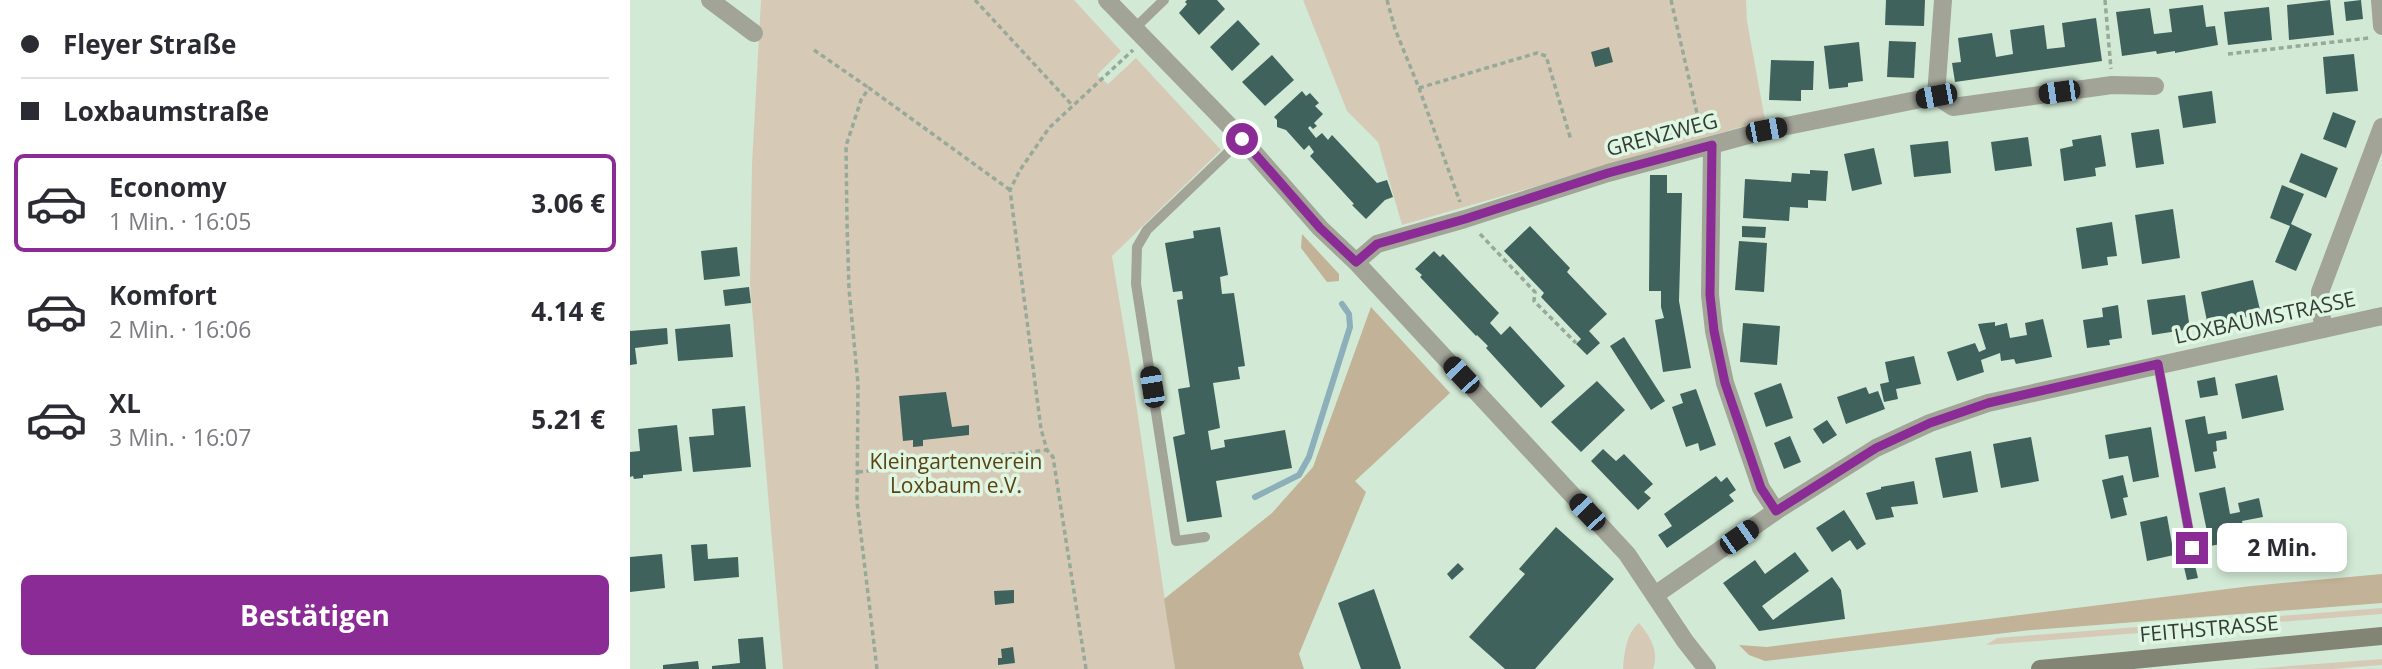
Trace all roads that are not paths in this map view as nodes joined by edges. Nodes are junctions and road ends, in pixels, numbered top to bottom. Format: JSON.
{"nodes":[{"id":1,"x":710,"y":0,"type":"edge"},
{"id":2,"x":1107,"y":0,"type":"edge"},
{"id":3,"x":1164,"y":0,"type":"edge"},
{"id":4,"x":1943,"y":0,"type":"edge"},
{"id":5,"x":2380,"y":0,"type":"edge"},
{"id":6,"x":2376,"y":32,"type":"edge"},
{"id":7,"x":754,"y":33,"type":"dead end"},
{"id":8,"x":1140,"y":33,"type":"junction"},
{"id":9,"x":2155,"y":86,"type":"dead end"},
{"id":10,"x":1936,"y":96,"type":"junction"},
{"id":11,"x":2382,"y":127,"type":"edge"},
{"id":12,"x":1242,"y":139,"type":"junction"},
{"id":13,"x":1709,"y":145,"type":"junction"},
{"id":14,"x":1356,"y":262,"type":"junction"},
{"id":15,"x":2382,"y":316,"type":"edge"},
{"id":16,"x":2324,"y":329,"type":"junction"},
{"id":17,"x":2158,"y":364,"type":"junction"},
{"id":18,"x":1776,"y":511,"type":"junction"},
{"id":19,"x":1205,"y":537,"type":"dead end"},
{"id":20,"x":2192,"y":548,"type":"dead end"},
{"id":21,"x":1655,"y":595,"type":"junction"},
{"id":22,"x":2382,"y":636,"type":"edge"},
{"id":23,"x":1707,"y":669,"type":"edge"},
{"id":24,"x":2040,"y":669,"type":"edge"}],
"edges":[{"from":1,"to":7,"type":"street"},
{"from":2,"to":8,"type":"street"},
{"from":3,"to":8,"type":"lane"},
{"from":4,"to":10,"type":"street"},
{"from":5,"to":6,"type":"street"},
{"from":8,"to":12,"type":"street"},
{"from":9,"to":10,"type":"street","name":"GRENZWEG"},
{"from":10,"to":13,"type":"street","name":"GRENZWEG"},
{"from":11,"to":16,"type":"street"},
{"from":12,"to":14,"type":"street"},
{"from":12,"to":19,"type":"lane"},
{"from":13,"to":14,"type":"street","name":"GRENZWEG"},
{"from":13,"to":18,"type":"street"},
{"from":14,"to":21,"type":"street"},
{"from":15,"to":16,"type":"street","name":"LOXBAUMSTRASSE"},
{"from":16,"to":17,"type":"street","name":"LOXBAUMSTRASSE"},
{"from":17,"to":18,"type":"street","name":"LOXBAUMSTRASSE"},
{"from":17,"to":20,"type":"lane","name":"LOXBAUMSTRASSE"},
{"from":18,"to":21,"type":"street","name":"LOXBAUMSTRASSE"},
{"from":21,"to":23,"type":"street"},
{"from":22,"to":24,"type":"main road","name":"FEITHSTRASSE"}]}
